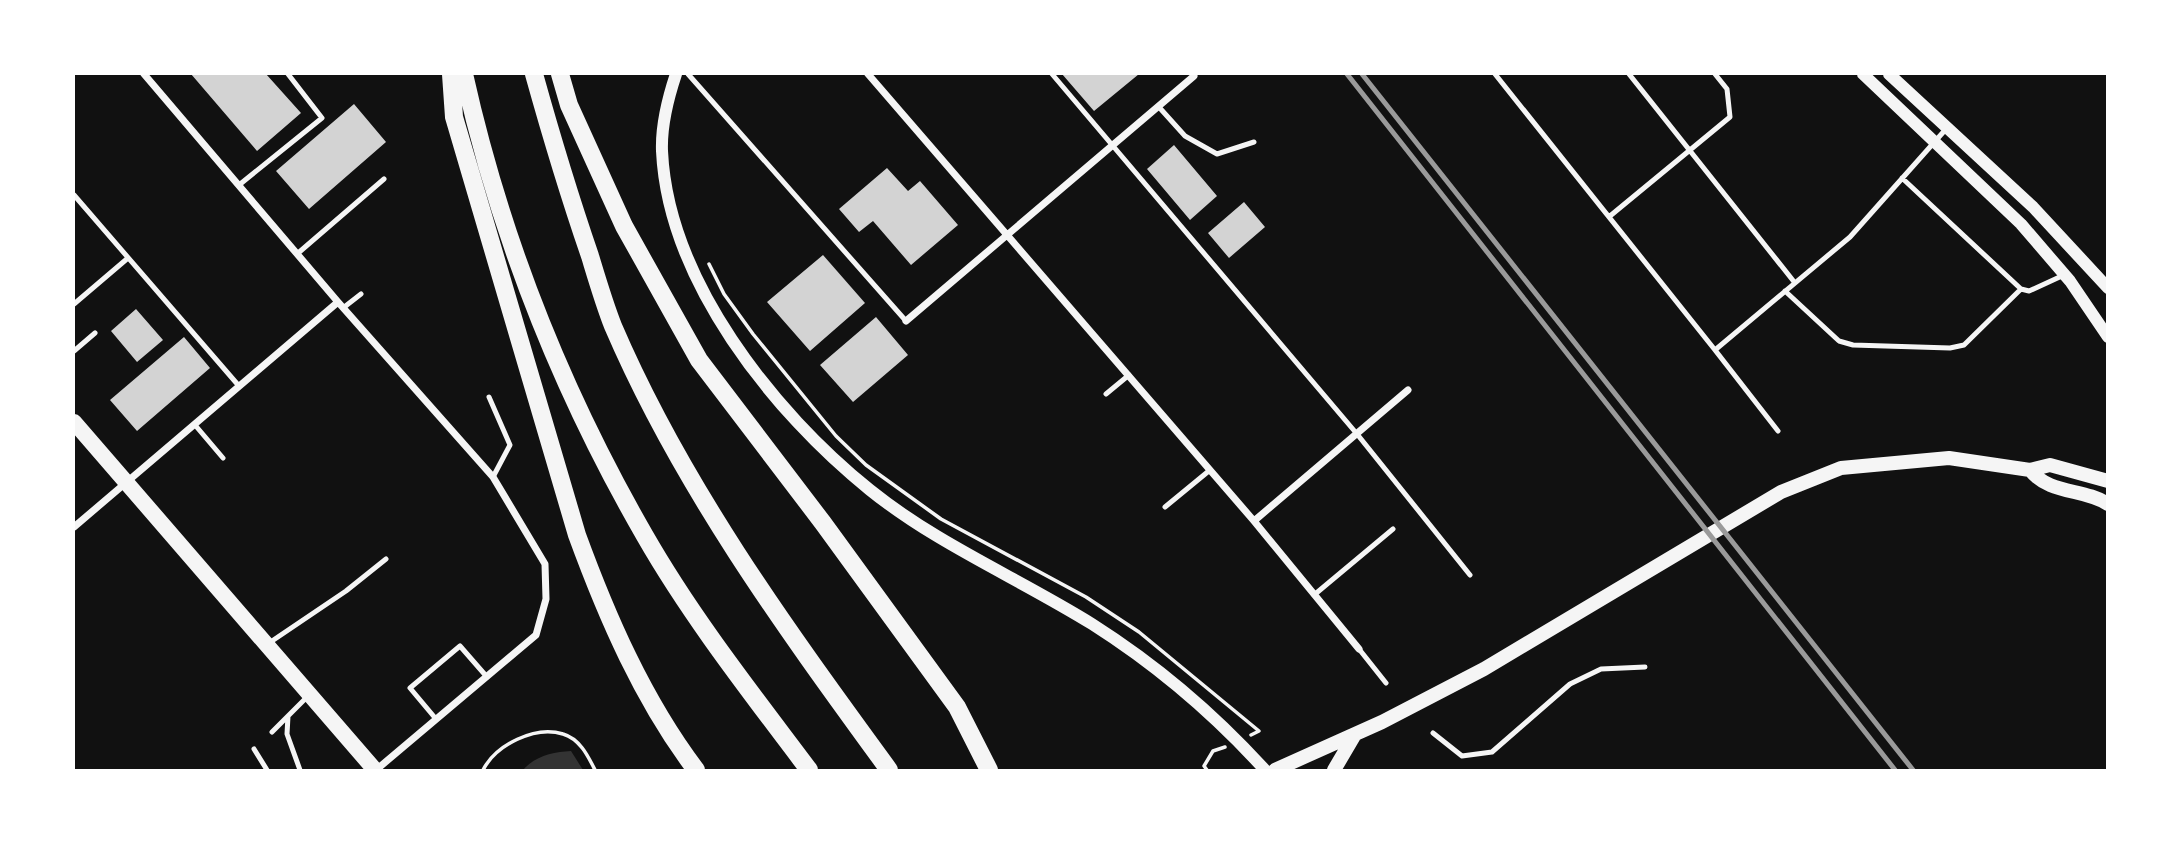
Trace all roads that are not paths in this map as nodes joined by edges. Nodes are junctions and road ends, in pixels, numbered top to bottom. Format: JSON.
{"nodes":[{"id":1,"x":144,"y":74,"type":"edge"},
{"id":2,"x":288,"y":74,"type":"edge"},
{"id":3,"x":451,"y":74,"type":"edge"},
{"id":4,"x":464,"y":74,"type":"edge"},
{"id":5,"x":534,"y":74,"type":"edge"},
{"id":6,"x":560,"y":74,"type":"edge"},
{"id":7,"x":676,"y":74,"type":"edge"},
{"id":8,"x":688,"y":74,"type":"edge"},
{"id":9,"x":868,"y":74,"type":"edge"},
{"id":10,"x":1052,"y":74,"type":"edge"},
{"id":11,"x":1495,"y":74,"type":"edge"},
{"id":12,"x":1629,"y":74,"type":"edge"},
{"id":13,"x":1715,"y":74,"type":"edge"},
{"id":14,"x":1863,"y":74,"type":"edge"},
{"id":15,"x":1889,"y":74,"type":"edge"},
{"id":16,"x":1194,"y":76,"type":"dead end"},
{"id":17,"x":1158,"y":106,"type":"junction"},
{"id":18,"x":1946,"y":129,"type":"junction"},
{"id":19,"x":1254,"y":142,"type":"dead end"},
{"id":20,"x":1933,"y":142,"type":"junction"},
{"id":21,"x":1113,"y":144,"type":"junction"},
{"id":22,"x":1691,"y":152,"type":"junction"},
{"id":23,"x":1902,"y":178,"type":"junction"},
{"id":24,"x":384,"y":179,"type":"dead end"},
{"id":25,"x":239,"y":185,"type":"junction"},
{"id":26,"x":74,"y":195,"type":"edge"},
{"id":27,"x":1610,"y":216,"type":"junction"},
{"id":28,"x":1007,"y":234,"type":"junction"},
{"id":29,"x":297,"y":254,"type":"junction"},
{"id":30,"x":128,"y":258,"type":"junction"},
{"id":31,"x":2064,"y":274,"type":"junction"},
{"id":32,"x":1796,"y":283,"type":"junction"},
{"id":33,"x":2108,"y":288,"type":"edge"},
{"id":34,"x":2021,"y":289,"type":"junction"},
{"id":35,"x":1785,"y":291,"type":"junction"},
{"id":36,"x":361,"y":294,"type":"dead end"},
{"id":37,"x":74,"y":304,"type":"edge"},
{"id":38,"x":341,"y":305,"type":"junction"},
{"id":39,"x":906,"y":321,"type":"joint"},
{"id":40,"x":95,"y":333,"type":"dead end"},
{"id":41,"x":2108,"y":337,"type":"edge"},
{"id":42,"x":1714,"y":350,"type":"junction"},
{"id":43,"x":74,"y":351,"type":"edge"},
{"id":44,"x":1129,"y":375,"type":"junction"},
{"id":45,"x":239,"y":386,"type":"junction"},
{"id":46,"x":1408,"y":390,"type":"dead end"},
{"id":47,"x":1106,"y":394,"type":"dead end"},
{"id":48,"x":489,"y":397,"type":"dead end"},
{"id":49,"x":74,"y":422,"type":"edge"},
{"id":50,"x":195,"y":425,"type":"junction"},
{"id":51,"x":1777,"y":431,"type":"dead end"},
{"id":52,"x":1357,"y":434,"type":"junction"},
{"id":53,"x":223,"y":458,"type":"dead end"},
{"id":54,"x":2108,"y":468,"type":"edge"},
{"id":55,"x":1210,"y":470,"type":"junction"},
{"id":56,"x":2030,"y":470,"type":"junction"},
{"id":57,"x":493,"y":477,"type":"junction"},
{"id":58,"x":2090,"y":477,"type":"junction"},
{"id":59,"x":2108,"y":481,"type":"edge"},
{"id":60,"x":125,"y":484,"type":"junction"},
{"id":61,"x":2108,"y":505,"type":"edge"},
{"id":62,"x":1166,"y":507,"type":"dead end"},
{"id":63,"x":1254,"y":521,"type":"junction"},
{"id":64,"x":74,"y":527,"type":"edge"},
{"id":65,"x":1393,"y":529,"type":"dead end"},
{"id":66,"x":386,"y":559,"type":"dead end"},
{"id":67,"x":1470,"y":575,"type":"dead end"},
{"id":68,"x":1314,"y":595,"type":"junction"},
{"id":69,"x":266,"y":645,"type":"junction"},
{"id":70,"x":1359,"y":649,"type":"joint"},
{"id":71,"x":1645,"y":667,"type":"dead end"},
{"id":72,"x":487,"y":677,"type":"junction"},
{"id":73,"x":1386,"y":683,"type":"dead end"},
{"id":74,"x":309,"y":695,"type":"junction"},
{"id":75,"x":288,"y":716,"type":"junction"},
{"id":76,"x":436,"y":719,"type":"junction"},
{"id":77,"x":272,"y":732,"type":"dead end"},
{"id":78,"x":1433,"y":733,"type":"dead end"},
{"id":79,"x":1354,"y":734,"type":"junction"},
{"id":80,"x":254,"y":749,"type":"dead end"},
{"id":81,"x":267,"y":771,"type":"edge"},
{"id":82,"x":300,"y":771,"type":"edge"},
{"id":83,"x":375,"y":771,"type":"edge"},
{"id":84,"x":695,"y":771,"type":"edge"},
{"id":85,"x":809,"y":771,"type":"edge"},
{"id":86,"x":890,"y":771,"type":"edge"},
{"id":87,"x":989,"y":771,"type":"edge"},
{"id":88,"x":1265,"y":771,"type":"edge"},
{"id":89,"x":1275,"y":771,"type":"edge"},
{"id":90,"x":1334,"y":771,"type":"edge"}],
"edges":[{"from":1,"to":25,"type":"street"},
{"from":2,"to":25,"type":"lane"},
{"from":3,"to":84,"type":"highway"},
{"from":4,"to":85,"type":"highway"},
{"from":5,"to":86,"type":"highway"},
{"from":6,"to":87,"type":"highway"},
{"from":7,"to":88,"type":"street"},
{"from":8,"to":39,"type":"lane"},
{"from":9,"to":28,"type":"street"},
{"from":10,"to":21,"type":"lane"},
{"from":11,"to":27,"type":"lane"},
{"from":12,"to":22,"type":"lane"},
{"from":13,"to":22,"type":"lane"},
{"from":14,"to":20,"type":"street"},
{"from":15,"to":18,"type":"street"},
{"from":16,"to":17,"type":"street"},
{"from":17,"to":19,"type":"lane"},
{"from":17,"to":21,"type":"street"},
{"from":18,"to":20,"type":"lane"},
{"from":18,"to":33,"type":"street"},
{"from":20,"to":23,"type":"lane"},
{"from":20,"to":31,"type":"street"},
{"from":21,"to":28,"type":"street"},
{"from":21,"to":52,"type":"lane"},
{"from":22,"to":27,"type":"lane"},
{"from":22,"to":32,"type":"lane"},
{"from":23,"to":32,"type":"lane"},
{"from":23,"to":34,"type":"lane"},
{"from":24,"to":29,"type":"lane"},
{"from":25,"to":29,"type":"street"},
{"from":26,"to":30,"type":"lane"},
{"from":27,"to":42,"type":"lane"},
{"from":28,"to":39,"type":"street"},
{"from":28,"to":44,"type":"street"},
{"from":29,"to":38,"type":"street"},
{"from":30,"to":37,"type":"lane"},
{"from":30,"to":45,"type":"lane"},
{"from":31,"to":34,"type":"lane"},
{"from":31,"to":41,"type":"street"},
{"from":32,"to":35,"type":"lane"},
{"from":34,"to":35,"type":"lane"},
{"from":35,"to":42,"type":"lane"},
{"from":36,"to":38,"type":"lane"},
{"from":38,"to":45,"type":"street"},
{"from":38,"to":57,"type":"street"},
{"from":40,"to":43,"type":"lane"},
{"from":42,"to":51,"type":"lane"},
{"from":44,"to":47,"type":"lane"},
{"from":44,"to":55,"type":"street"},
{"from":45,"to":50,"type":"street"},
{"from":46,"to":52,"type":"street"},
{"from":48,"to":57,"type":"lane"},
{"from":49,"to":60,"type":"main road"},
{"from":50,"to":53,"type":"lane"},
{"from":50,"to":60,"type":"street"},
{"from":52,"to":63,"type":"street"},
{"from":52,"to":67,"type":"lane"},
{"from":54,"to":58,"type":"main road"},
{"from":55,"to":62,"type":"lane"},
{"from":55,"to":63,"type":"street"},
{"from":56,"to":58,"type":"main road"},
{"from":56,"to":61,"type":"main road"},
{"from":56,"to":79,"type":"main road"},
{"from":57,"to":72,"type":"street"},
{"from":58,"to":59,"type":"main road"},
{"from":60,"to":64,"type":"street"},
{"from":60,"to":69,"type":"main road"},
{"from":63,"to":68,"type":"street"},
{"from":65,"to":68,"type":"lane"},
{"from":66,"to":69,"type":"lane"},
{"from":68,"to":70,"type":"street"},
{"from":69,"to":74,"type":"main road"},
{"from":70,"to":73,"type":"lane"},
{"from":71,"to":78,"type":"lane"},
{"from":72,"to":76,"type":"street"},
{"from":72,"to":76,"type":"lane"},
{"from":74,"to":75,"type":"lane"},
{"from":74,"to":83,"type":"main road"},
{"from":75,"to":77,"type":"lane"},
{"from":75,"to":82,"type":"lane"},
{"from":76,"to":83,"type":"street"},
{"from":79,"to":89,"type":"main road"},
{"from":79,"to":90,"type":"main road"},
{"from":80,"to":81,"type":"lane"}]}
